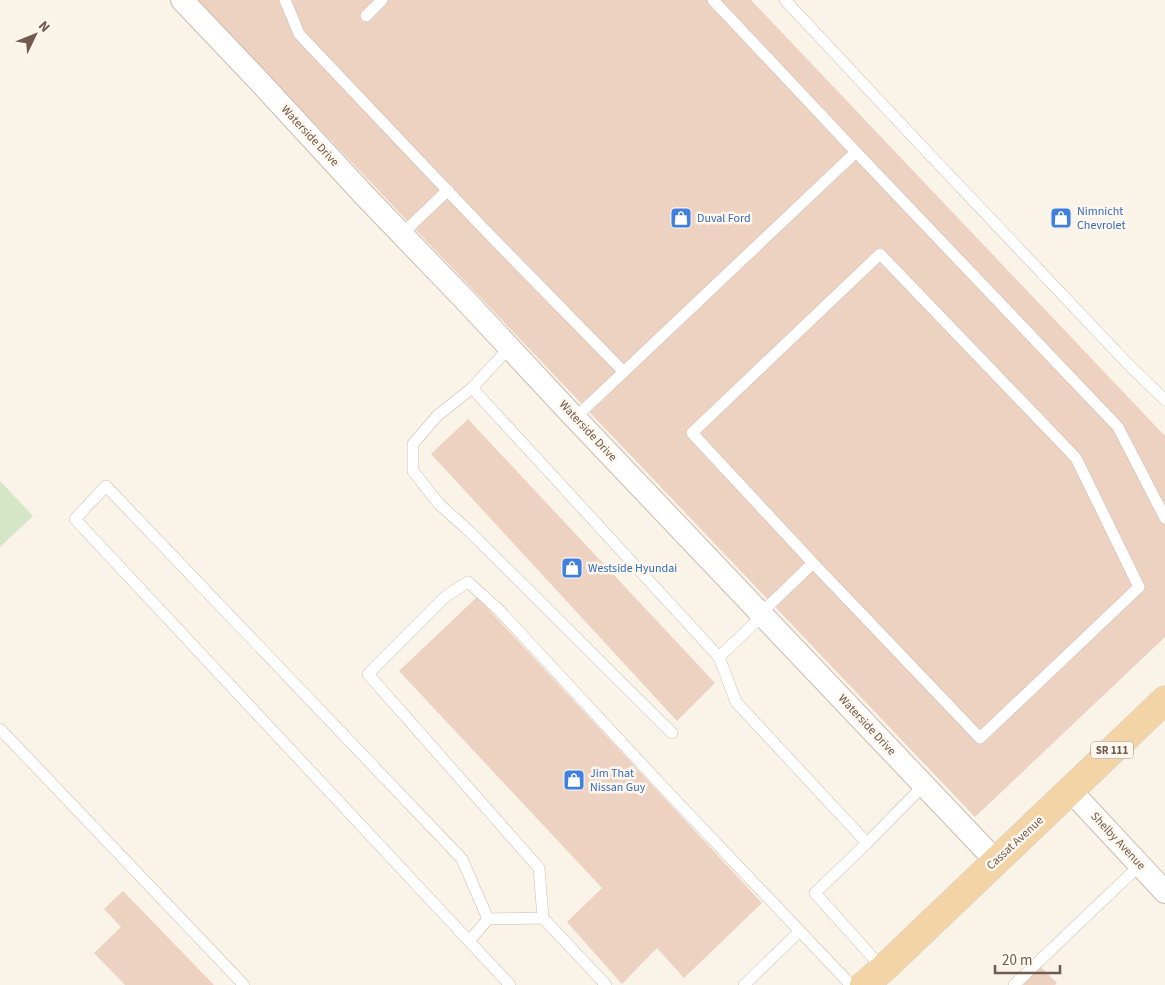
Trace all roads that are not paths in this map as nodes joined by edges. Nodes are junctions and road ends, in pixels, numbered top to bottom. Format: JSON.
{"nodes":[{"id":1,"x":182,"y":0,"type":"edge"},
{"id":2,"x":285,"y":0,"type":"edge"},
{"id":3,"x":382,"y":0,"type":"edge"},
{"id":4,"x":714,"y":0,"type":"edge"},
{"id":5,"x":785,"y":0,"type":"edge"},
{"id":6,"x":366,"y":16,"type":"dead end"},
{"id":7,"x":856,"y":152,"type":"junction"},
{"id":8,"x":448,"y":190,"type":"junction"},
{"id":9,"x":402,"y":234,"type":"junction"},
{"id":10,"x":510,"y":347,"type":"junction"},
{"id":11,"x":624,"y":372,"type":"junction"},
{"id":12,"x":472,"y":388,"type":"junction"},
{"id":13,"x":1165,"y":400,"type":"edge"},
{"id":14,"x":576,"y":418,"type":"junction"},
{"id":15,"x":1165,"y":518,"type":"edge"},
{"id":16,"x":813,"y":563,"type":"junction"},
{"id":17,"x":762,"y":614,"type":"junction"},
{"id":18,"x":719,"y":657,"type":"junction"},
{"id":19,"x":1165,"y":700,"type":"edge"},
{"id":20,"x":0,"y":729,"type":"edge"},
{"id":21,"x":672,"y":733,"type":"dead end"},
{"id":22,"x":924,"y":785,"type":"junction"},
{"id":23,"x":1070,"y":790,"type":"junction"},
{"id":24,"x":867,"y":843,"type":"junction"},
{"id":25,"x":996,"y":861,"type":"junction"},
{"id":26,"x":1140,"y":865,"type":"junction"},
{"id":27,"x":1165,"y":892,"type":"edge"},
{"id":28,"x":543,"y":918,"type":"junction"},
{"id":29,"x":488,"y":919,"type":"junction"},
{"id":30,"x":800,"y":931,"type":"junction"},
{"id":31,"x":469,"y":941,"type":"junction"},
{"id":32,"x":873,"y":977,"type":"edge"},
{"id":33,"x":244,"y":985,"type":"edge"},
{"id":34,"x":510,"y":985,"type":"edge"},
{"id":35,"x":606,"y":985,"type":"edge"},
{"id":36,"x":744,"y":985,"type":"edge"},
{"id":37,"x":851,"y":985,"type":"edge"},
{"id":38,"x":1014,"y":985,"type":"edge"}],
"edges":[{"from":1,"to":9,"type":"street","name":"Waterside Drive"},
{"from":2,"to":8,"type":"lane"},
{"from":3,"to":6,"type":"lane"},
{"from":4,"to":7,"type":"lane"},
{"from":5,"to":13,"type":"lane"},
{"from":7,"to":11,"type":"lane"},
{"from":7,"to":15,"type":"lane"},
{"from":8,"to":9,"type":"lane"},
{"from":8,"to":11,"type":"lane"},
{"from":9,"to":10,"type":"street","name":"Waterside Drive"},
{"from":10,"to":12,"type":"lane"},
{"from":10,"to":14,"type":"street","name":"Waterside Drive"},
{"from":11,"to":14,"type":"lane"},
{"from":12,"to":18,"type":"lane"},
{"from":12,"to":21,"type":"lane"},
{"from":14,"to":17,"type":"street","name":"Waterside Drive"},
{"from":16,"to":16,"type":"lane"},
{"from":16,"to":17,"type":"lane"},
{"from":17,"to":18,"type":"lane"},
{"from":17,"to":22,"type":"street","name":"Waterside Drive"},
{"from":18,"to":24,"type":"lane"},
{"from":19,"to":23,"type":"main road","name":"Cassat Avenue","number":"SR 111"},
{"from":20,"to":33,"type":"lane"},
{"from":22,"to":24,"type":"lane"},
{"from":22,"to":25,"type":"street","name":"Waterside Drive"},
{"from":23,"to":25,"type":"main road","name":"Cassat Avenue","number":"SR 111"},
{"from":23,"to":26,"type":"street","name":"Shelby Avenue"},
{"from":24,"to":32,"type":"lane"},
{"from":25,"to":32,"type":"main road","name":"Cassat Avenue","number":"SR 111"},
{"from":26,"to":27,"type":"street","name":"Shelby Avenue"},
{"from":26,"to":38,"type":"lane"},
{"from":28,"to":29,"type":"lane"},
{"from":28,"to":30,"type":"lane"},
{"from":28,"to":35,"type":"lane"},
{"from":29,"to":31,"type":"lane"},
{"from":29,"to":31,"type":"lane"},
{"from":30,"to":36,"type":"lane"},
{"from":30,"to":37,"type":"lane"},
{"from":31,"to":34,"type":"lane"}]}
